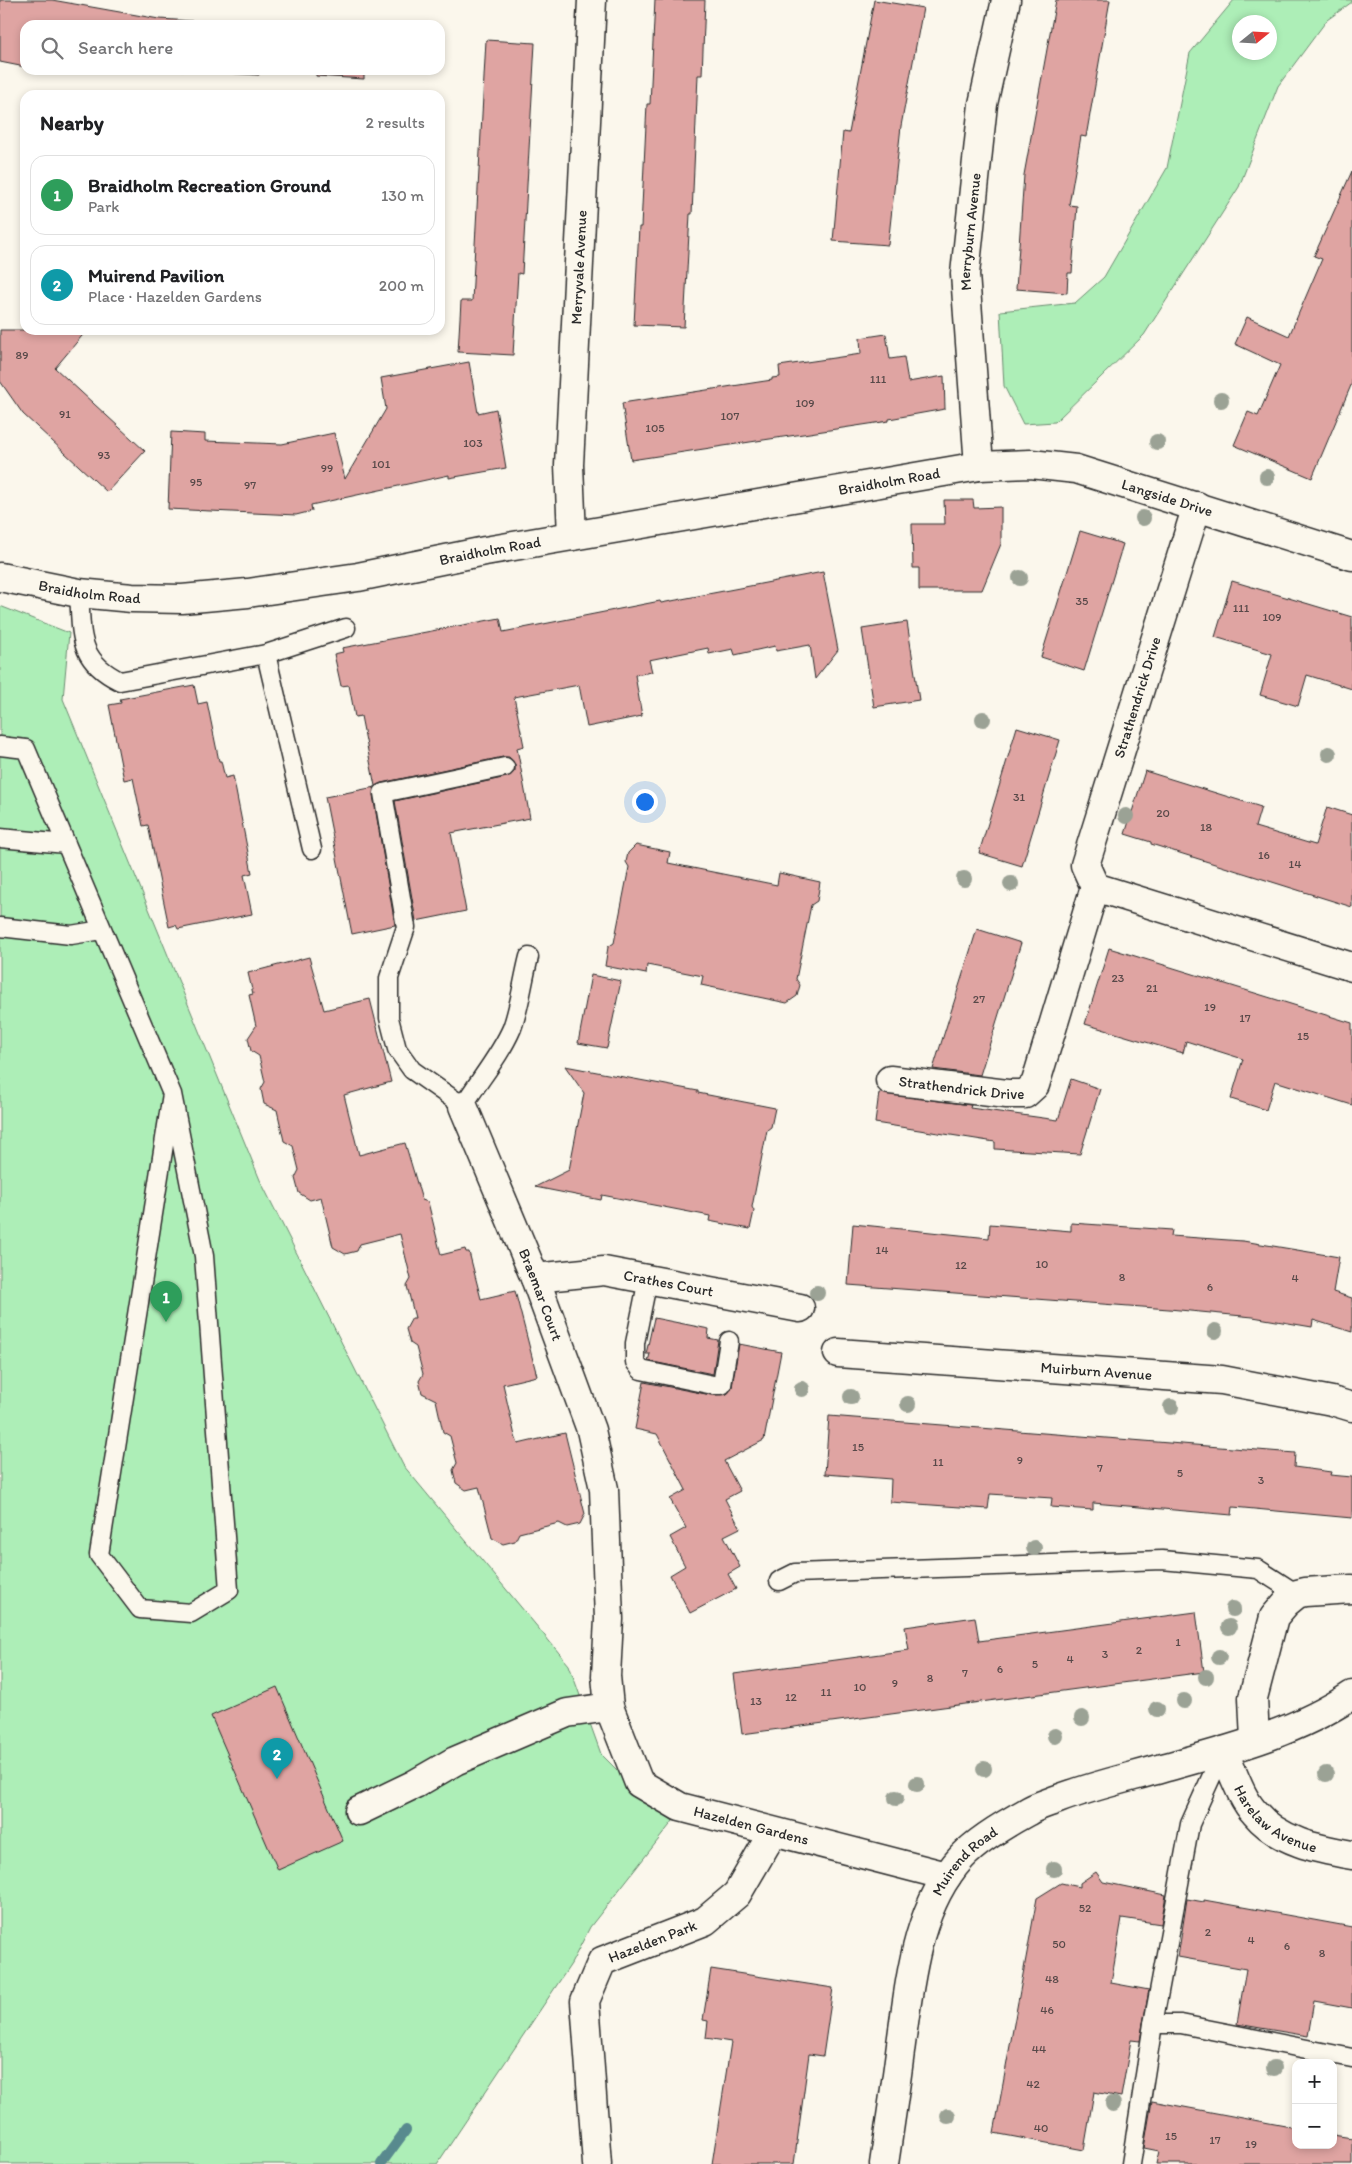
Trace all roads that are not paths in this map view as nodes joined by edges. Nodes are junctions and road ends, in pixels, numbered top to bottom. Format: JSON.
{"nodes":[{"id":1,"x":592,"y":0,"type":"edge"},
{"id":2,"x":1006,"y":0,"type":"edge"},
{"id":3,"x":979,"y":466,"type":"junction"},
{"id":4,"x":1197,"y":506,"type":"junction"},
{"id":5,"x":572,"y":536,"type":"junction"},
{"id":6,"x":1352,"y":556,"type":"edge"},
{"id":7,"x":0,"y":577,"type":"edge"},
{"id":8,"x":80,"y":593,"type":"junction"},
{"id":9,"x":346,"y":628,"type":"dead end"},
{"id":10,"x":266,"y":654,"type":"junction"},
{"id":11,"x":0,"y":746,"type":"edge"},
{"id":12,"x":506,"y":767,"type":"dead end"},
{"id":13,"x":0,"y":838,"type":"edge"},
{"id":14,"x":66,"y":844,"type":"junction"},
{"id":15,"x":312,"y":849,"type":"dead end"},
{"id":16,"x":1095,"y":887,"type":"junction"},
{"id":17,"x":0,"y":926,"type":"edge"},
{"id":18,"x":102,"y":930,"type":"junction"},
{"id":19,"x":528,"y":957,"type":"dead end"},
{"id":20,"x":1352,"y":966,"type":"edge"},
{"id":21,"x":890,"y":1080,"type":"dead end"},
{"id":22,"x":172,"y":1094,"type":"junction"},
{"id":23,"x":463,"y":1106,"type":"junction"},
{"id":24,"x":535,"y":1278,"type":"junction"},
{"id":25,"x":648,"y":1279,"type":"junction"},
{"id":26,"x":800,"y":1308,"type":"dead end"},
{"id":27,"x":729,"y":1341,"type":"dead end"},
{"id":28,"x":838,"y":1353,"type":"dead end"},
{"id":29,"x":1352,"y":1407,"type":"edge"},
{"id":30,"x":604,"y":1489,"type":"joint"},
{"id":31,"x":779,"y":1581,"type":"dead end"},
{"id":32,"x":1352,"y":1589,"type":"edge"},
{"id":33,"x":1297,"y":1594,"type":"junction"},
{"id":34,"x":1352,"y":1695,"type":"edge"},
{"id":35,"x":609,"y":1707,"type":"junction"},
{"id":36,"x":1255,"y":1740,"type":"junction"},
{"id":37,"x":1223,"y":1751,"type":"junction"},
{"id":38,"x":359,"y":1811,"type":"dead end"},
{"id":39,"x":773,"y":1832,"type":"junction"},
{"id":40,"x":1352,"y":1855,"type":"edge"},
{"id":41,"x":947,"y":1876,"type":"junction"},
{"id":42,"x":1153,"y":2024,"type":"junction"},
{"id":43,"x":1352,"y":2058,"type":"edge"},
{"id":44,"x":597,"y":2164,"type":"edge"},
{"id":45,"x":884,"y":2164,"type":"edge"},
{"id":46,"x":1131,"y":2164,"type":"edge"}],
"edges":[{"from":1,"to":5,"type":"street","name":"Merryvale Avenue"},
{"from":2,"to":3,"type":"street","name":"Merryburn Avenue"},
{"from":3,"to":4,"type":"street","name":"Langside Drive"},
{"from":3,"to":5,"type":"street","name":"Braidholm Road"},
{"from":4,"to":6,"type":"street","name":"Langside Drive"},
{"from":4,"to":16,"type":"street","name":"Strathendrick Drive"},
{"from":5,"to":8,"type":"street","name":"Braidholm Road"},
{"from":7,"to":8,"type":"street","name":"Braidholm Road"},
{"from":8,"to":10,"type":"lane"},
{"from":9,"to":10,"type":"lane"},
{"from":10,"to":15,"type":"lane"},
{"from":11,"to":14,"type":"lane"},
{"from":12,"to":23,"type":"lane"},
{"from":13,"to":14,"type":"lane"},
{"from":14,"to":18,"type":"lane"},
{"from":16,"to":20,"type":"street"},
{"from":16,"to":21,"type":"street","name":"Strathendrick Drive"},
{"from":17,"to":18,"type":"lane"},
{"from":18,"to":22,"type":"lane"},
{"from":19,"to":23,"type":"lane"},
{"from":22,"to":22,"type":"lane"},
{"from":23,"to":24,"type":"street","name":"Braemar Court"},
{"from":24,"to":25,"type":"street","name":"Crathes Court"},
{"from":24,"to":30,"type":"street","name":"Braemar Court"},
{"from":25,"to":26,"type":"street","name":"Crathes Court"},
{"from":25,"to":27,"type":"lane"},
{"from":28,"to":29,"type":"street","name":"Muirburn Avenue"},
{"from":30,"to":35,"type":"street","name":"Hazelden Gardens"},
{"from":31,"to":33,"type":"lane"},
{"from":32,"to":33,"type":"street"},
{"from":33,"to":36,"type":"street"},
{"from":34,"to":36,"type":"street","name":"Muirend Road"},
{"from":35,"to":38,"type":"street"},
{"from":35,"to":39,"type":"street","name":"Hazelden Gardens"},
{"from":36,"to":37,"type":"street","name":"Muirend Road"},
{"from":37,"to":40,"type":"street","name":"Harelaw Avenue"},
{"from":37,"to":41,"type":"street","name":"Muirend Road"},
{"from":37,"to":42,"type":"lane"},
{"from":39,"to":41,"type":"street","name":"Hazelden Gardens"},
{"from":39,"to":44,"type":"street","name":"Hazelden Park"},
{"from":41,"to":45,"type":"street","name":"Muirend Road"},
{"from":42,"to":43,"type":"lane"},
{"from":42,"to":46,"type":"lane"}]}
